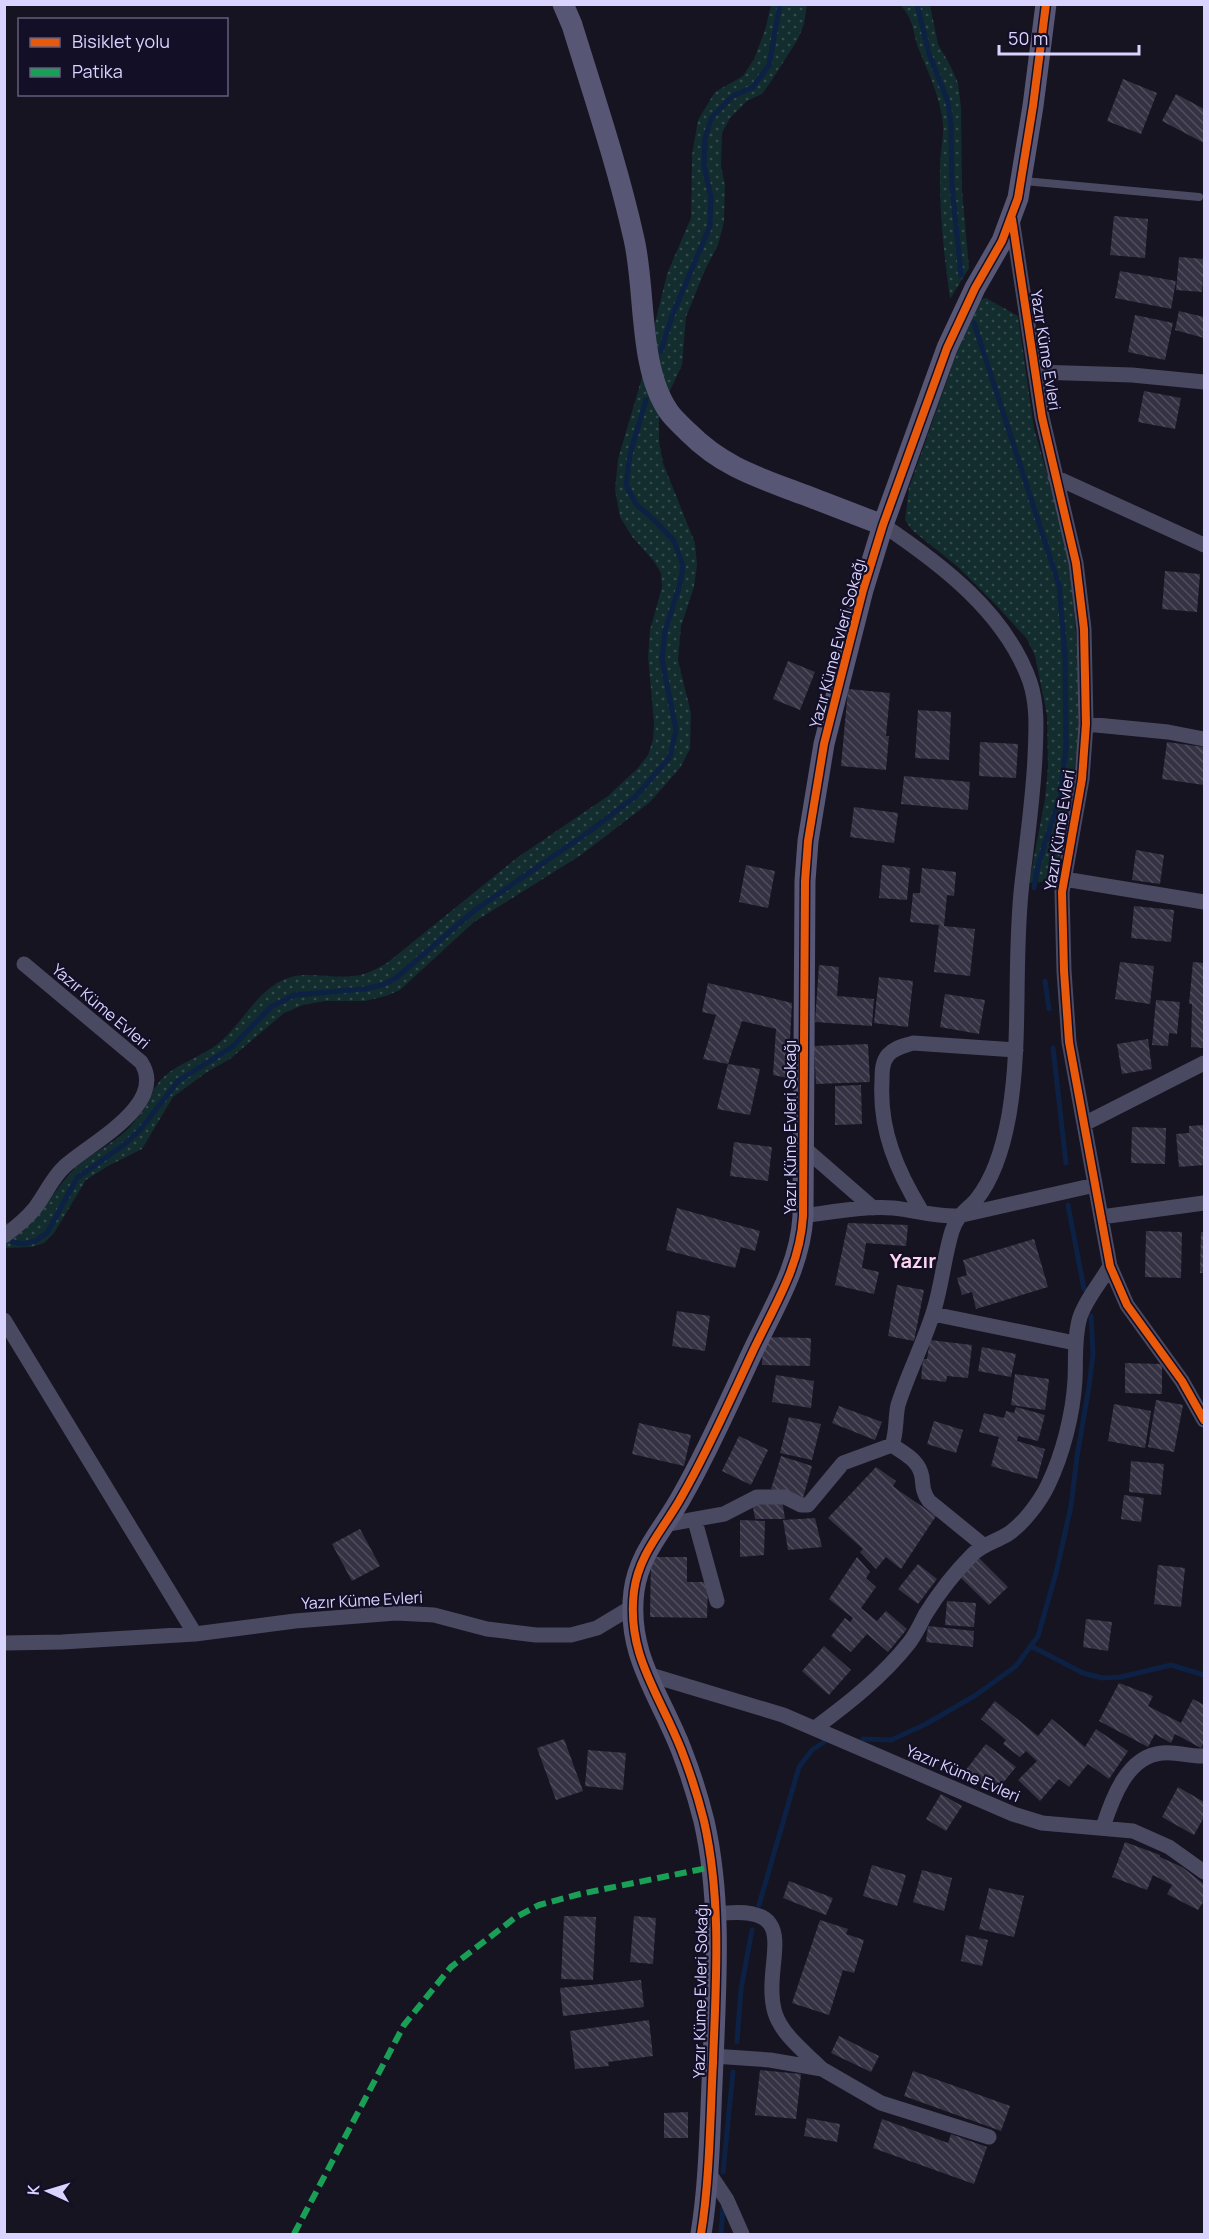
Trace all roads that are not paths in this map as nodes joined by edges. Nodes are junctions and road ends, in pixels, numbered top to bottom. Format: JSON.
{"nodes":[{"id":1,"x":564,"y":4,"type":"edge"},
{"id":2,"x":1046,"y":4,"type":"edge"},
{"id":3,"x":1022,"y":180,"type":"junction"},
{"id":4,"x":1199,"y":197,"type":"dead end"},
{"id":5,"x":1012,"y":219,"type":"junction"},
{"id":6,"x":1036,"y":372,"type":"junction"},
{"id":7,"x":1204,"y":382,"type":"edge"},
{"id":8,"x":1055,"y":477,"type":"junction"},
{"id":9,"x":883,"y":525,"type":"junction"},
{"id":10,"x":1204,"y":545,"type":"edge"},
{"id":11,"x":1086,"y":724,"type":"junction"},
{"id":12,"x":1204,"y":740,"type":"edge"},
{"id":13,"x":1064,"y":879,"type":"junction"},
{"id":14,"x":1204,"y":902,"type":"edge"},
{"id":15,"x":24,"y":964,"type":"dead end"},
{"id":16,"x":1016,"y":1050,"type":"junction"},
{"id":17,"x":1204,"y":1063,"type":"edge"},
{"id":18,"x":1084,"y":1124,"type":"junction"},
{"id":19,"x":803,"y":1147,"type":"junction"},
{"id":20,"x":1095,"y":1185,"type":"junction"},
{"id":21,"x":1204,"y":1203,"type":"edge"},
{"id":22,"x":873,"y":1208,"type":"junction"},
{"id":23,"x":922,"y":1212,"type":"junction"},
{"id":24,"x":803,"y":1216,"type":"junction"},
{"id":25,"x":958,"y":1216,"type":"junction"},
{"id":26,"x":1101,"y":1217,"type":"junction"},
{"id":27,"x":4,"y":1236,"type":"edge"},
{"id":28,"x":1110,"y":1266,"type":"junction"},
{"id":29,"x":933,"y":1314,"type":"junction"},
{"id":30,"x":4,"y":1320,"type":"edge"},
{"id":31,"x":1075,"y":1343,"type":"junction"},
{"id":32,"x":1199,"y":1395,"type":"edge"},
{"id":33,"x":1204,"y":1420,"type":"edge"},
{"id":34,"x":892,"y":1445,"type":"junction"},
{"id":35,"x":695,"y":1521,"type":"junction"},
{"id":36,"x":663,"y":1524,"type":"junction"},
{"id":37,"x":983,"y":1545,"type":"junction"},
{"id":38,"x":717,"y":1600,"type":"dead end"},
{"id":39,"x":632,"y":1607,"type":"junction"},
{"id":40,"x":195,"y":1635,"type":"junction"},
{"id":41,"x":4,"y":1643,"type":"edge"},
{"id":42,"x":647,"y":1674,"type":"junction"},
{"id":43,"x":815,"y":1728,"type":"junction"},
{"id":44,"x":1204,"y":1756,"type":"edge"},
{"id":45,"x":1103,"y":1827,"type":"junction"},
{"id":46,"x":1204,"y":1872,"type":"edge"},
{"id":47,"x":716,"y":1914,"type":"junction"},
{"id":48,"x":713,"y":2056,"type":"junction"},
{"id":49,"x":822,"y":2069,"type":"junction"},
{"id":50,"x":989,"y":2137,"type":"dead end"},
{"id":51,"x":707,"y":2170,"type":"junction"},
{"id":52,"x":701,"y":2235,"type":"edge"},
{"id":53,"x":742,"y":2235,"type":"edge"}],
"edges":[{"from":1,"to":9,"type":"street"},
{"from":2,"to":3,"type":"street","name":"Yazır Küme Evleri Sokağı"},
{"from":3,"to":4,"type":"lane"},
{"from":3,"to":5,"type":"street","name":"Yazır Küme Evleri Sokağı"},
{"from":5,"to":6,"type":"street","name":"Yazır Küme Evleri"},
{"from":5,"to":9,"type":"street","name":"Yazır Küme Evleri Sokağı"},
{"from":6,"to":7,"type":"street","name":"Yazır Küme Evleri"},
{"from":6,"to":8,"type":"street","name":"Yazır Küme Evleri"},
{"from":8,"to":10,"type":"street"},
{"from":8,"to":11,"type":"street","name":"Yazır Küme Evleri"},
{"from":9,"to":16,"type":"street","name":"Yazır Küme Evleri"},
{"from":9,"to":19,"type":"street","name":"Yazır Küme Evleri Sokağı"},
{"from":11,"to":12,"type":"street"},
{"from":11,"to":13,"type":"street","name":"Yazır Küme Evleri"},
{"from":13,"to":14,"type":"street","name":"Yazır Küme Evleri"},
{"from":13,"to":18,"type":"street","name":"Yazır Küme Evleri"},
{"from":15,"to":27,"type":"street","name":"Yazır Küme Evleri"},
{"from":16,"to":23,"type":"street"},
{"from":16,"to":25,"type":"street","name":"Yazır Küme Evleri"},
{"from":17,"to":18,"type":"street"},
{"from":18,"to":20,"type":"street","name":"Yazır Küme Evleri"},
{"from":19,"to":22,"type":"street"},
{"from":19,"to":24,"type":"street","name":"Yazır Küme Evleri Sokağı"},
{"from":20,"to":25,"type":"street"},
{"from":20,"to":26,"type":"street","name":"Yazır Küme Evleri"},
{"from":21,"to":26,"type":"street"},
{"from":22,"to":23,"type":"street"},
{"from":22,"to":24,"type":"street"},
{"from":23,"to":25,"type":"street"},
{"from":24,"to":36,"type":"street","name":"Yazır Küme Evleri Sokağı"},
{"from":25,"to":29,"type":"street","name":"Yazır Küme Evleri"},
{"from":26,"to":28,"type":"street","name":"Yazır Küme Evleri"},
{"from":28,"to":31,"type":"street"},
{"from":28,"to":32,"type":"street","name":"Yazır Küme Evleri"},
{"from":29,"to":31,"type":"street"},
{"from":29,"to":34,"type":"street","name":"Yazır Küme Evleri"},
{"from":30,"to":40,"type":"street"},
{"from":31,"to":37,"type":"street"},
{"from":32,"to":33,"type":"street","name":"Yazır Küme Evleri"},
{"from":34,"to":35,"type":"street"},
{"from":34,"to":37,"type":"street"},
{"from":35,"to":36,"type":"street"},
{"from":35,"to":38,"type":"street"},
{"from":36,"to":39,"type":"street","name":"Yazır Küme Evleri Sokağı"},
{"from":37,"to":43,"type":"street"},
{"from":39,"to":40,"type":"street","name":"Yazır Küme Evleri"},
{"from":39,"to":42,"type":"street","name":"Yazır Küme Evleri Sokağı"},
{"from":40,"to":41,"type":"street","name":"Yazır Küme Evleri"},
{"from":42,"to":43,"type":"street","name":"Yazır Küme Evleri"},
{"from":42,"to":47,"type":"street","name":"Yazır Küme Evleri Sokağı"},
{"from":43,"to":45,"type":"street","name":"Yazır Küme Evleri"},
{"from":44,"to":45,"type":"street"},
{"from":45,"to":46,"type":"street","name":"Yazır Küme Evleri"},
{"from":47,"to":48,"type":"street","name":"Yazır Küme Evleri Sokağı"},
{"from":47,"to":49,"type":"street"},
{"from":48,"to":49,"type":"street"},
{"from":48,"to":51,"type":"street","name":"Yazır Küme Evleri Sokağı"},
{"from":49,"to":50,"type":"street"},
{"from":51,"to":52,"type":"street","name":"Yazır Küme Evleri Sokağı"},
{"from":51,"to":53,"type":"street"}]}
